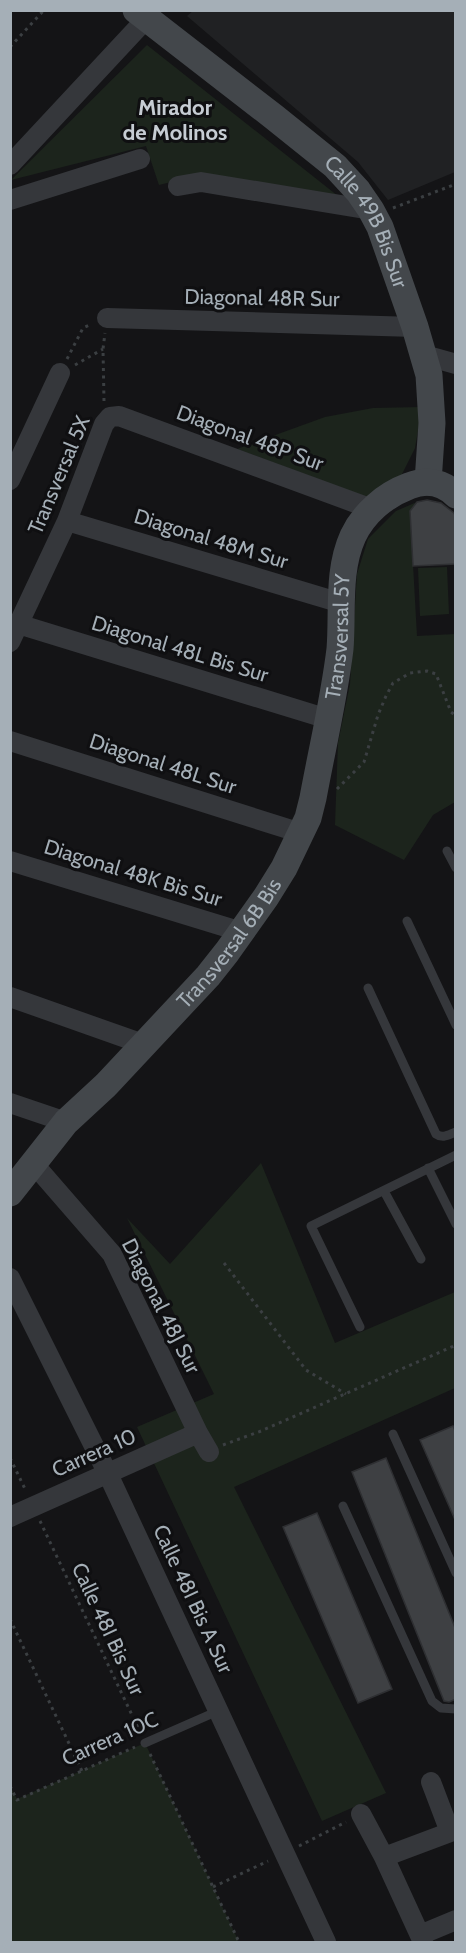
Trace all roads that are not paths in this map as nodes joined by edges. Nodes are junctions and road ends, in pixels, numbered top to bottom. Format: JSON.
{"nodes":[{"id":1,"x":146,"y":13,"type":"edge"},
{"id":2,"x":140,"y":159,"type":"dead end"},
{"id":3,"x":10,"y":165,"type":"edge"},
{"id":4,"x":178,"y":186,"type":"dead end"},
{"id":5,"x":10,"y":200,"type":"edge"},
{"id":6,"x":380,"y":210,"type":"junction"},
{"id":7,"x":106,"y":318,"type":"road end"},
{"id":8,"x":415,"y":327,"type":"junction"},
{"id":9,"x":424,"y":355,"type":"junction"},
{"id":10,"x":456,"y":364,"type":"edge"},
{"id":11,"x":60,"y":373,"type":"road end"},
{"id":12,"x":110,"y":417,"type":"joint"},
{"id":13,"x":10,"y":480,"type":"edge"},
{"id":14,"x":428,"y":482,"type":"junction"},
{"id":15,"x":456,"y":495,"type":"edge"},
{"id":16,"x":372,"y":509,"type":"junction"},
{"id":17,"x":67,"y":521,"type":"junction"},
{"id":18,"x":341,"y":603,"type":"junction"},
{"id":19,"x":14,"y":633,"type":"edge"},
{"id":20,"x":328,"y":719,"type":"junction"},
{"id":21,"x":10,"y":741,"type":"edge"},
{"id":22,"x":301,"y":833,"type":"junction"},
{"id":23,"x":447,"y":851,"type":"dead end"},
{"id":24,"x":10,"y":861,"type":"edge"},
{"id":25,"x":456,"y":868,"type":"edge"},
{"id":26,"x":407,"y":921,"type":"dead end"},
{"id":27,"x":242,"y":932,"type":"junction"},
{"id":28,"x":368,"y":988,"type":"dead end"},
{"id":29,"x":10,"y":997,"type":"edge"},
{"id":30,"x":456,"y":1024,"type":"edge"},
{"id":31,"x":142,"y":1044,"type":"junction"},
{"id":32,"x":10,"y":1103,"type":"edge"},
{"id":33,"x":66,"y":1122,"type":"junction"},
{"id":34,"x":456,"y":1132,"type":"edge"},
{"id":35,"x":456,"y":1155,"type":"edge"},
{"id":36,"x":33,"y":1163,"type":"junction"},
{"id":37,"x":428,"y":1168,"type":"junction"},
{"id":38,"x":384,"y":1191,"type":"junction"},
{"id":39,"x":10,"y":1193,"type":"edge"},
{"id":40,"x":456,"y":1224,"type":"edge"},
{"id":41,"x":422,"y":1259,"type":"dead end"},
{"id":42,"x":10,"y":1278,"type":"edge"},
{"id":43,"x":360,"y":1327,"type":"dead end"},
{"id":44,"x":198,"y":1433,"type":"junction"},
{"id":45,"x":393,"y":1434,"type":"dead end"},
{"id":46,"x":208,"y":1452,"type":"road end"},
{"id":47,"x":108,"y":1474,"type":"junction"},
{"id":48,"x":343,"y":1506,"type":"dead end"},
{"id":49,"x":10,"y":1517,"type":"edge"},
{"id":50,"x":456,"y":1573,"type":"edge"},
{"id":51,"x":456,"y":1709,"type":"edge"},
{"id":52,"x":218,"y":1710,"type":"junction"},
{"id":53,"x":145,"y":1743,"type":"road end"},
{"id":54,"x":431,"y":1782,"type":"dead end"},
{"id":55,"x":361,"y":1814,"type":"dead end"},
{"id":56,"x":453,"y":1831,"type":"edge"},
{"id":57,"x":384,"y":1857,"type":"junction"},
{"id":58,"x":456,"y":1920,"type":"edge"},
{"id":59,"x":421,"y":1939,"type":"edge"},
{"id":60,"x":326,"y":1942,"type":"edge"}],
"edges":[{"from":1,"to":3,"type":"street"},
{"from":1,"to":6,"type":"street","name":"Calle 49B Bis Sur"},
{"from":2,"to":5,"type":"street"},
{"from":4,"to":6,"type":"street"},
{"from":6,"to":8,"type":"street","name":"Calle 49B Bis Sur"},
{"from":7,"to":8,"type":"street","name":"Diagonal 48R Sur"},
{"from":8,"to":9,"type":"street","name":"Calle 49B Bis Sur"},
{"from":9,"to":10,"type":"street"},
{"from":9,"to":14,"type":"street","name":"Calle 49B Bis Sur"},
{"from":11,"to":13,"type":"street"},
{"from":12,"to":16,"type":"street","name":"Diagonal 48P Sur"},
{"from":12,"to":17,"type":"street","name":"Transversal 5X"},
{"from":14,"to":15,"type":"street"},
{"from":14,"to":16,"type":"street","name":"Transversal 5Y"},
{"from":16,"to":18,"type":"street","name":"Transversal 5Y"},
{"from":17,"to":18,"type":"street","name":"Diagonal 48M Sur"},
{"from":17,"to":19,"type":"street","name":"Transversal 5X"},
{"from":18,"to":20,"type":"street","name":"Transversal 5Y"},
{"from":19,"to":20,"type":"street","name":"Diagonal 48L Bis Sur"},
{"from":20,"to":22,"type":"street","name":"Transversal 5Y"},
{"from":21,"to":22,"type":"street","name":"Diagonal 48L Sur"},
{"from":22,"to":27,"type":"street","name":"Transversal 6B Bis"},
{"from":23,"to":25,"type":"lane"},
{"from":24,"to":27,"type":"street","name":"Diagonal 48K Bis Sur"},
{"from":26,"to":30,"type":"lane"},
{"from":27,"to":31,"type":"street","name":"Transversal 6B Bis"},
{"from":28,"to":34,"type":"lane"},
{"from":29,"to":31,"type":"street"},
{"from":31,"to":33,"type":"street","name":"Transversal 6B Bis"},
{"from":32,"to":33,"type":"street"},
{"from":33,"to":36,"type":"street","name":"Transversal 6B Bis"},
{"from":35,"to":37,"type":"lane"},
{"from":36,"to":39,"type":"street","name":"Transversal 6B Bis"},
{"from":36,"to":44,"type":"street","name":"Diagonal 48J Sur"},
{"from":37,"to":38,"type":"lane"},
{"from":37,"to":40,"type":"lane"},
{"from":38,"to":41,"type":"lane"},
{"from":38,"to":43,"type":"lane"},
{"from":42,"to":47,"type":"street","name":"Calle 48I Bis A Sur"},
{"from":44,"to":46,"type":"street","name":"Diagonal 48J Sur"},
{"from":44,"to":47,"type":"street","name":"Carrera 10"},
{"from":45,"to":50,"type":"lane"},
{"from":47,"to":49,"type":"street","name":"Carrera 10"},
{"from":47,"to":52,"type":"street","name":"Calle 48I Bis A Sur"},
{"from":48,"to":51,"type":"lane"},
{"from":52,"to":53,"type":"lane","name":"Carrera 10C"},
{"from":52,"to":60,"type":"street","name":"Calle 48I Bis A Sur"},
{"from":54,"to":56,"type":"street"},
{"from":55,"to":57,"type":"street"},
{"from":56,"to":57,"type":"street"},
{"from":57,"to":59,"type":"street"},
{"from":58,"to":59,"type":"street"}]}
